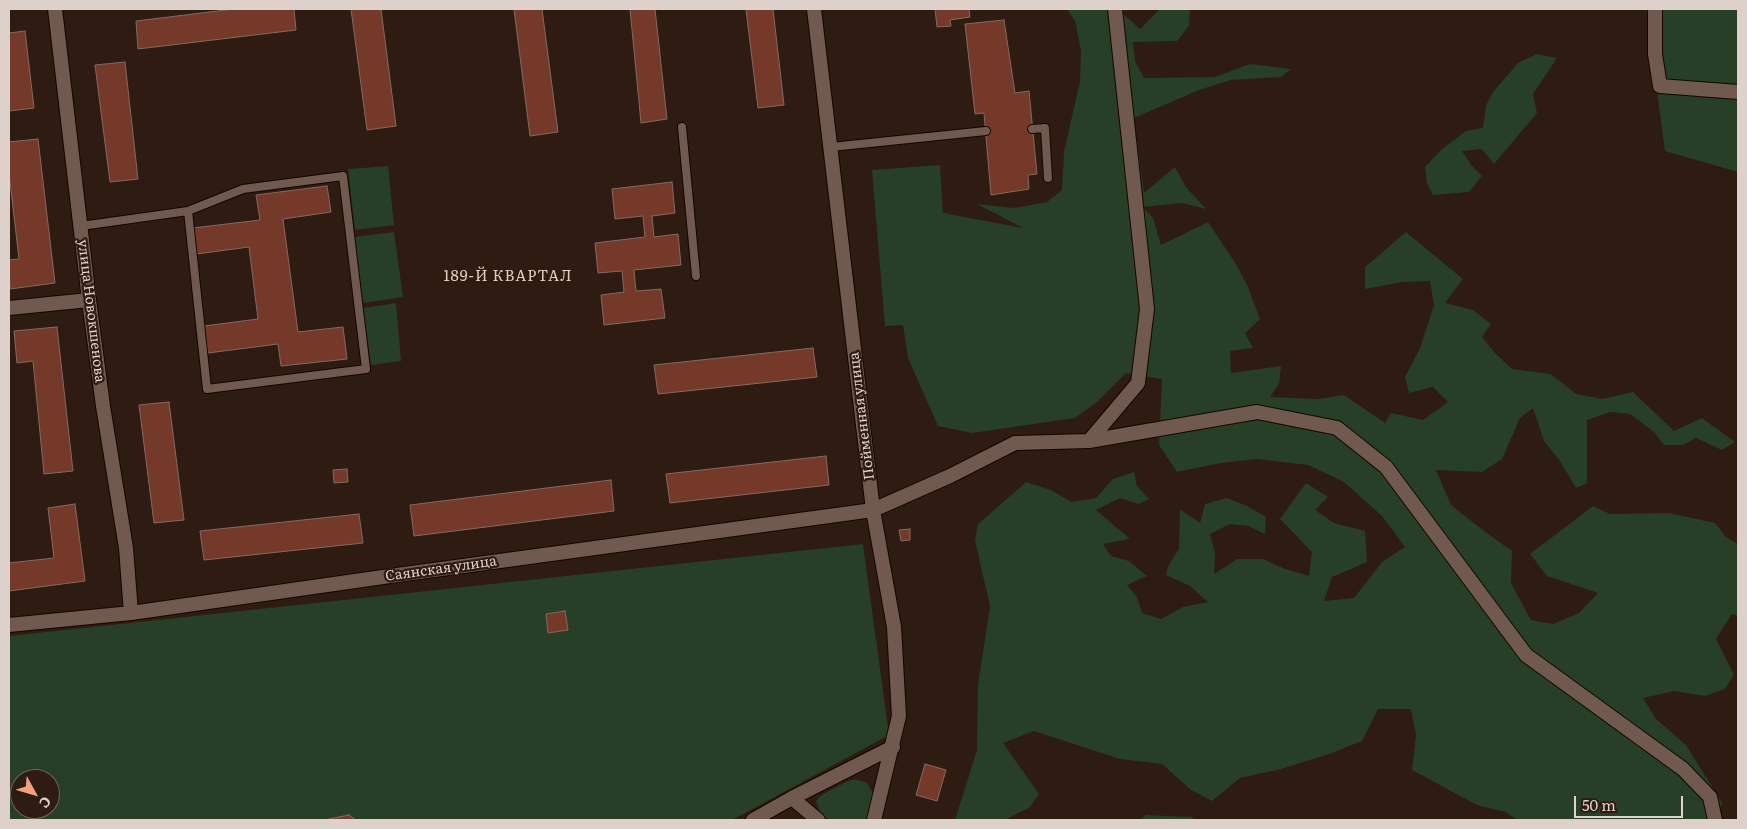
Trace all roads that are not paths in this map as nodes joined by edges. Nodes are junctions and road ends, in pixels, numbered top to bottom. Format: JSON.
{"nodes":[{"id":1,"x":55,"y":9,"type":"edge"},
{"id":2,"x":814,"y":9,"type":"edge"},
{"id":3,"x":1115,"y":9,"type":"edge"},
{"id":4,"x":1654,"y":9,"type":"edge"},
{"id":5,"x":1738,"y":92,"type":"edge"},
{"id":6,"x":682,"y":127,"type":"dead end"},
{"id":7,"x":1032,"y":129,"type":"dead end"},
{"id":8,"x":986,"y":131,"type":"dead end"},
{"id":9,"x":831,"y":147,"type":"junction"},
{"id":10,"x":1048,"y":178,"type":"dead end"},
{"id":11,"x":188,"y":211,"type":"junction"},
{"id":12,"x":81,"y":226,"type":"junction"},
{"id":13,"x":696,"y":276,"type":"dead end"},
{"id":14,"x":89,"y":300,"type":"junction"},
{"id":15,"x":9,"y":308,"type":"edge"},
{"id":16,"x":1089,"y":442,"type":"junction"},
{"id":17,"x":873,"y":510,"type":"junction"},
{"id":18,"x":131,"y":613,"type":"junction"},
{"id":19,"x":9,"y":626,"type":"edge"},
{"id":20,"x":893,"y":747,"type":"junction"},
{"id":21,"x":792,"y":798,"type":"junction"},
{"id":22,"x":753,"y":820,"type":"edge"},
{"id":23,"x":818,"y":820,"type":"edge"},
{"id":24,"x":874,"y":820,"type":"edge"},
{"id":25,"x":1715,"y":820,"type":"edge"}],
"edges":[{"from":1,"to":12,"type":"street","name":"улица Новокшенова"},
{"from":2,"to":9,"type":"street","name":"Пойменная улица"},
{"from":3,"to":16,"type":"street"},
{"from":4,"to":5,"type":"street"},
{"from":6,"to":13,"type":"lane"},
{"from":7,"to":10,"type":"lane"},
{"from":8,"to":9,"type":"lane"},
{"from":9,"to":17,"type":"street","name":"Пойменная улица"},
{"from":11,"to":11,"type":"lane"},
{"from":11,"to":12,"type":"lane"},
{"from":12,"to":14,"type":"street","name":"улица Новокшенова"},
{"from":14,"to":15,"type":"street"},
{"from":14,"to":18,"type":"street","name":"улица Новокшенова"},
{"from":16,"to":17,"type":"street","name":"Саянская улица"},
{"from":16,"to":25,"type":"street","name":"Саянская улица"},
{"from":17,"to":18,"type":"street","name":"Саянская улица"},
{"from":17,"to":20,"type":"street","name":"Пойменная улица"},
{"from":18,"to":19,"type":"street","name":"Саянская улица"},
{"from":20,"to":21,"type":"street"},
{"from":20,"to":24,"type":"street","name":"Пойменная улица"},
{"from":21,"to":22,"type":"street"},
{"from":21,"to":23,"type":"street"}]}
